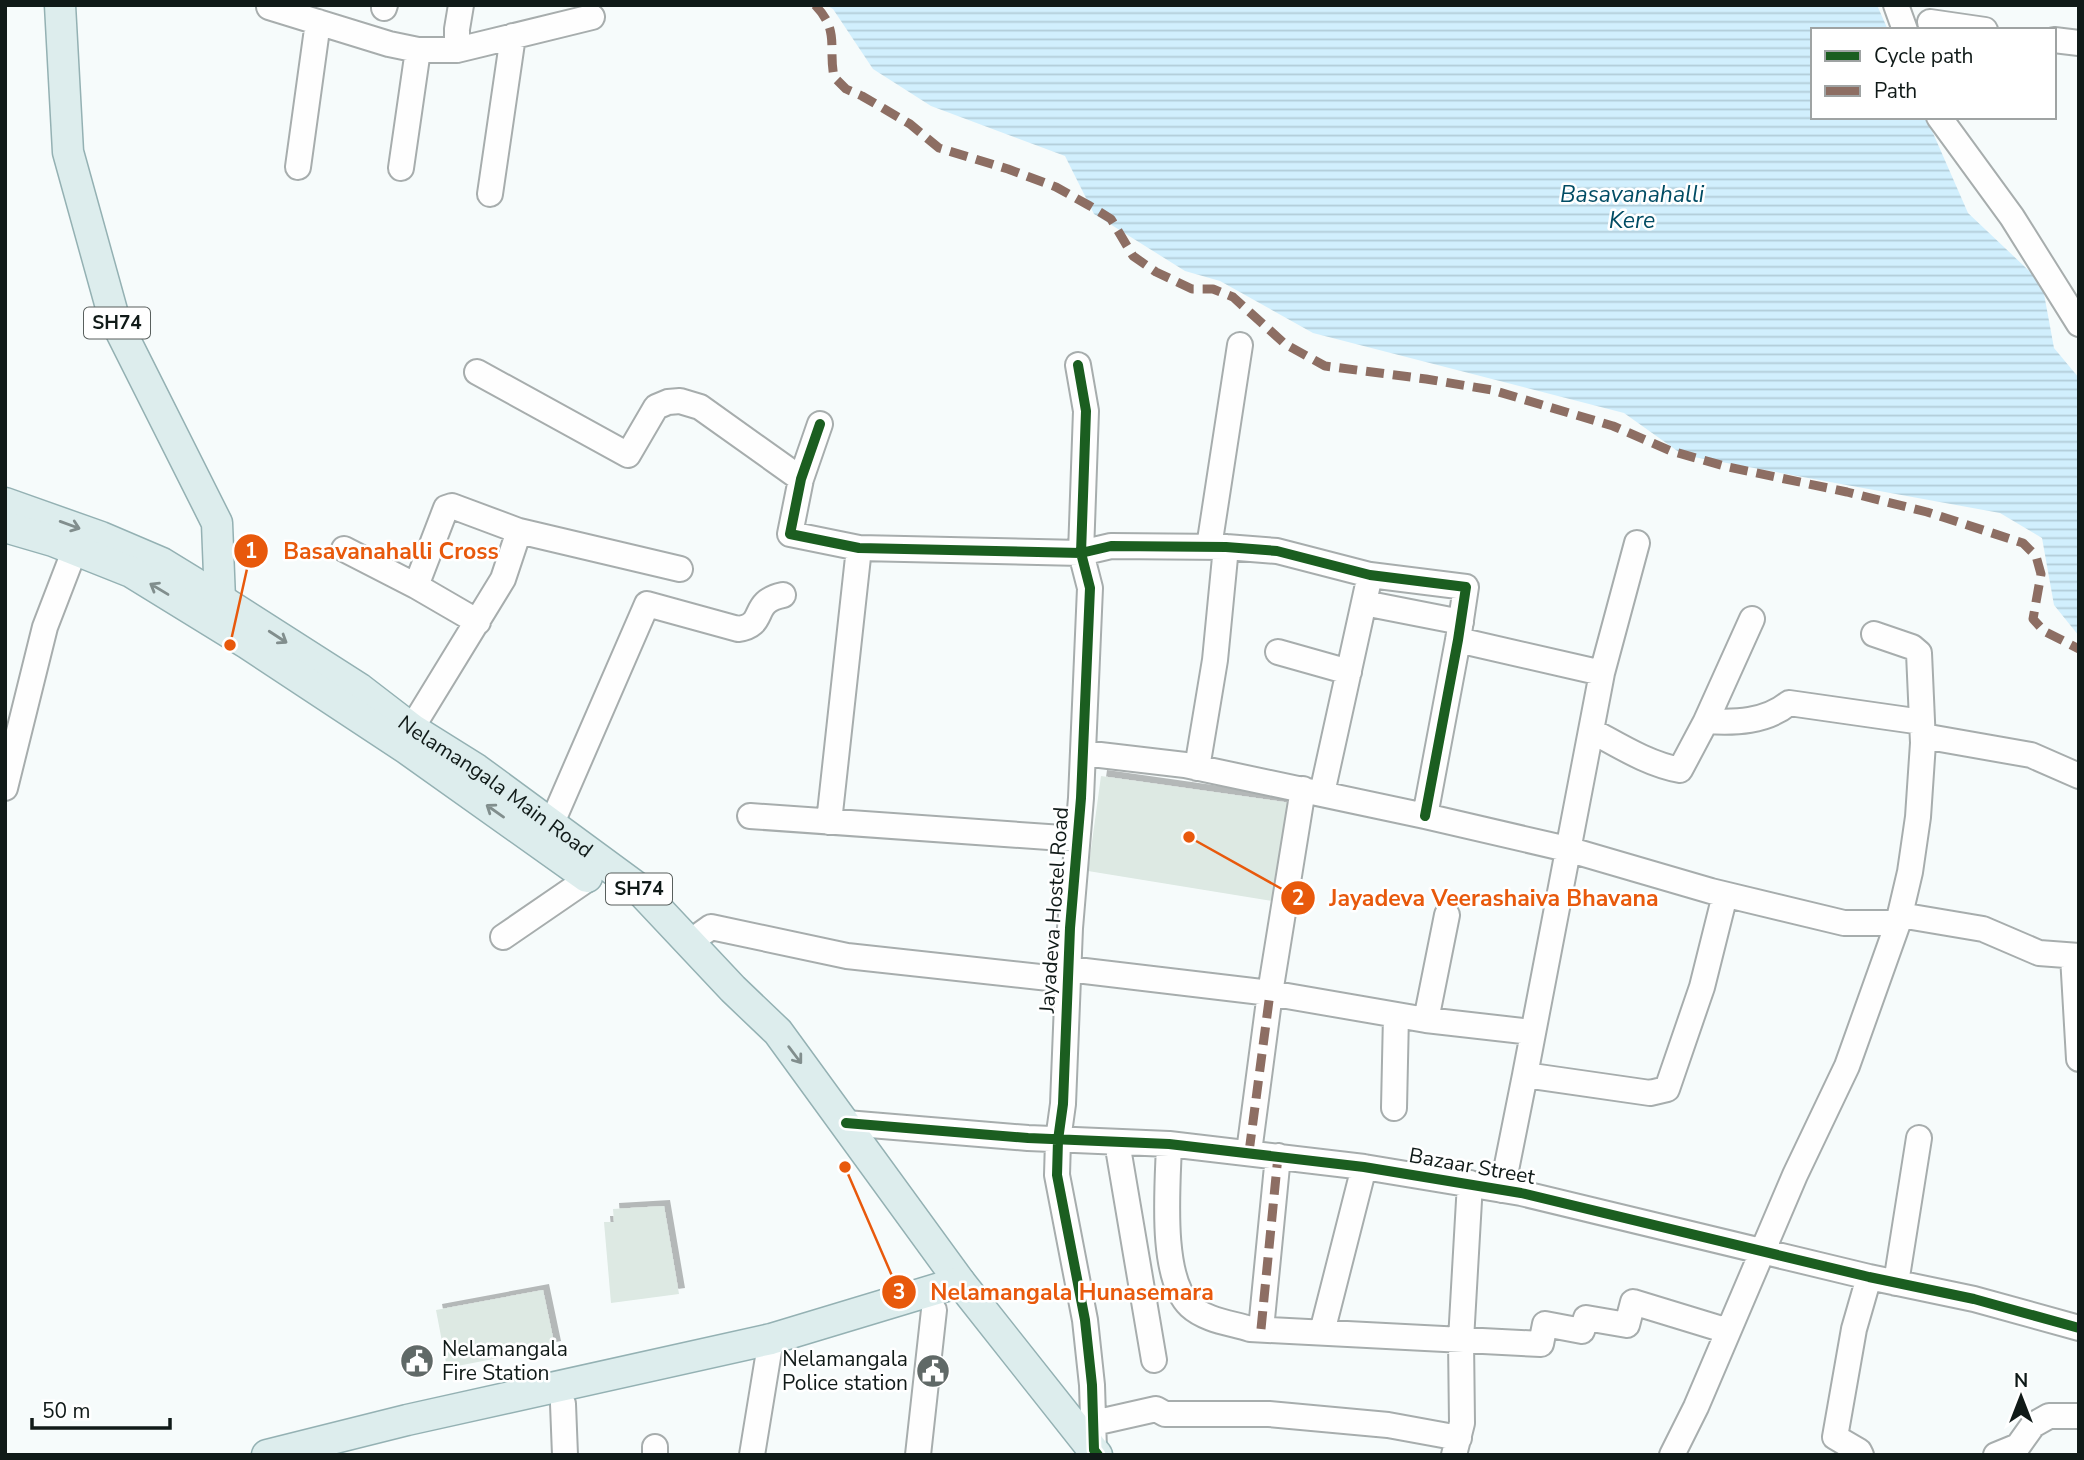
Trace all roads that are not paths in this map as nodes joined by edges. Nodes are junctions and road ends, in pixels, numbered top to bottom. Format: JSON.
{"nodes":[{"id":1,"x":60,"y":5,"type":"edge"},
{"id":2,"x":461,"y":5,"type":"edge"},
{"id":3,"x":1896,"y":5,"type":"edge"},
{"id":4,"x":269,"y":7,"type":"edge"},
{"id":5,"x":592,"y":17,"type":"dead end"},
{"id":6,"x":1929,"y":19,"type":"edge"},
{"id":7,"x":317,"y":22,"type":"junction"},
{"id":8,"x":1904,"y":28,"type":"edge"},
{"id":9,"x":1975,"y":28,"type":"edge"},
{"id":10,"x":513,"y":36,"type":"junction"},
{"id":11,"x":2056,"y":40,"type":"edge"},
{"id":12,"x":2079,"y":43,"type":"edge"},
{"id":13,"x":418,"y":50,"type":"junction"},
{"id":14,"x":457,"y":50,"type":"junction"},
{"id":15,"x":1940,"y":119,"type":"edge"},
{"id":16,"x":298,"y":167,"type":"dead end"},
{"id":17,"x":401,"y":169,"type":"dead end"},
{"id":18,"x":489,"y":194,"type":"dead end"},
{"id":19,"x":2079,"y":324,"type":"edge"},
{"id":20,"x":1240,"y":345,"type":"dead end"},
{"id":21,"x":1078,"y":365,"type":"dead end"},
{"id":22,"x":477,"y":372,"type":"dead end"},
{"id":23,"x":820,"y":424,"type":"dead end"},
{"id":24,"x":801,"y":479,"type":"junction"},
{"id":25,"x":5,"y":503,"type":"edge"},
{"id":26,"x":5,"y":527,"type":"edge"},
{"id":27,"x":519,"y":531,"type":"junction"},
{"id":28,"x":1637,"y":543,"type":"dead end"},
{"id":29,"x":1218,"y":547,"type":"junction"},
{"id":30,"x":859,"y":548,"type":"junction"},
{"id":31,"x":75,"y":549,"type":"junction"},
{"id":32,"x":344,"y":549,"type":"dead end"},
{"id":33,"x":1081,"y":553,"type":"junction"},
{"id":34,"x":680,"y":569,"type":"dead end"},
{"id":35,"x":1370,"y":575,"type":"junction"},
{"id":36,"x":416,"y":586,"type":"junction"},
{"id":37,"x":783,"y":595,"type":"dead end"},
{"id":38,"x":1364,"y":603,"type":"junction"},
{"id":39,"x":219,"y":612,"type":"junction"},
{"id":40,"x":1752,"y":619,"type":"dead end"},
{"id":41,"x":478,"y":622,"type":"junction"},
{"id":42,"x":1459,"y":631,"type":"junction"},
{"id":43,"x":1874,"y":634,"type":"dead end"},
{"id":44,"x":1278,"y":652,"type":"dead end"},
{"id":45,"x":1349,"y":672,"type":"junction"},
{"id":46,"x":1602,"y":673,"type":"junction"},
{"id":47,"x":1706,"y":722,"type":"junction"},
{"id":48,"x":1922,"y":729,"type":"junction"},
{"id":49,"x":1592,"y":731,"type":"junction"},
{"id":50,"x":407,"y":737,"type":"junction"},
{"id":51,"x":1083,"y":753,"type":"junction"},
{"id":52,"x":1197,"y":768,"type":"junction"},
{"id":53,"x":2079,"y":776,"type":"edge"},
{"id":54,"x":5,"y":788,"type":"edge"},
{"id":55,"x":1312,"y":791,"type":"junction"},
{"id":56,"x":750,"y":816,"type":"dead end"},
{"id":57,"x":1425,"y":816,"type":"junction"},
{"id":58,"x":829,"y":822,"type":"junction"},
{"id":59,"x":546,"y":834,"type":"junction"},
{"id":60,"x":1077,"y":839,"type":"junction"},
{"id":61,"x":1567,"y":849,"type":"junction"},
{"id":62,"x":589,"y":878,"type":"junction"},
{"id":63,"x":1726,"y":895,"type":"junction"},
{"id":64,"x":1447,"y":915,"type":"dead end"},
{"id":65,"x":1899,"y":919,"type":"junction"},
{"id":66,"x":503,"y":937,"type":"dead end"},
{"id":67,"x":690,"y":942,"type":"junction"},
{"id":68,"x":2076,"y":956,"type":"edge"},
{"id":69,"x":1068,"y":975,"type":"junction"},
{"id":70,"x":1270,"y":993,"type":"junction"},
{"id":71,"x":1396,"y":1015,"type":"junction"},
{"id":72,"x":1426,"y":1020,"type":"junction"},
{"id":73,"x":1532,"y":1032,"type":"junction"},
{"id":74,"x":2078,"y":1049,"type":"edge"},
{"id":75,"x":1525,"y":1074,"type":"junction"},
{"id":76,"x":1394,"y":1108,"type":"dead end"},
{"id":77,"x":846,"y":1123,"type":"junction"},
{"id":78,"x":1919,"y":1138,"type":"dead end"},
{"id":79,"x":1058,"y":1140,"type":"junction"},
{"id":80,"x":1117,"y":1142,"type":"junction"},
{"id":81,"x":1169,"y":1144,"type":"junction"},
{"id":82,"x":1249,"y":1152,"type":"junction"},
{"id":83,"x":1278,"y":1156,"type":"junction"},
{"id":84,"x":1364,"y":1167,"type":"junction"},
{"id":85,"x":1470,"y":1183,"type":"junction"},
{"id":86,"x":1502,"y":1190,"type":"junction"},
{"id":87,"x":1762,"y":1251,"type":"junction"},
{"id":88,"x":1869,"y":1277,"type":"junction"},
{"id":89,"x":1896,"y":1283,"type":"junction"},
{"id":90,"x":954,"y":1296,"type":"junction"},
{"id":91,"x":2079,"y":1328,"type":"edge"},
{"id":92,"x":1261,"y":1329,"type":"junction"},
{"id":93,"x":1728,"y":1331,"type":"junction"},
{"id":94,"x":1322,"y":1332,"type":"junction"},
{"id":95,"x":1461,"y":1340,"type":"junction"},
{"id":96,"x":770,"y":1347,"type":"junction"},
{"id":97,"x":1154,"y":1360,"type":"dead end"},
{"id":98,"x":563,"y":1404,"type":"junction"},
{"id":99,"x":2079,"y":1416,"type":"edge"},
{"id":100,"x":1094,"y":1423,"type":"junction"},
{"id":101,"x":410,"y":1429,"type":"junction"},
{"id":102,"x":1456,"y":1446,"type":"edge"},
{"id":103,"x":267,"y":1455,"type":"edge"},
{"id":104,"x":346,"y":1455,"type":"edge"},
{"id":105,"x":565,"y":1455,"type":"edge"},
{"id":106,"x":752,"y":1455,"type":"edge"},
{"id":107,"x":918,"y":1455,"type":"edge"},
{"id":108,"x":1070,"y":1455,"type":"edge"},
{"id":109,"x":1098,"y":1455,"type":"edge"},
{"id":110,"x":1672,"y":1455,"type":"edge"},
{"id":111,"x":1861,"y":1455,"type":"edge"},
{"id":112,"x":1996,"y":1455,"type":"edge"}],
"edges":[{"from":1,"to":39,"type":"main road","number":"SH74"},
{"from":2,"to":14,"type":"street"},
{"from":3,"to":8,"type":"street"},
{"from":4,"to":7,"type":"street"},
{"from":5,"to":10,"type":"street"},
{"from":6,"to":9,"type":"street"},
{"from":7,"to":13,"type":"street"},
{"from":7,"to":16,"type":"street"},
{"from":10,"to":14,"type":"street"},
{"from":10,"to":18,"type":"street"},
{"from":11,"to":12,"type":"street"},
{"from":13,"to":14,"type":"street"},
{"from":13,"to":17,"type":"street"},
{"from":15,"to":19,"type":"street"},
{"from":20,"to":29,"type":"street"},
{"from":21,"to":33,"type":"street","name":"Jayadeva Hostel Road"},
{"from":22,"to":24,"type":"street"},
{"from":23,"to":24,"type":"street"},
{"from":24,"to":30,"type":"street"},
{"from":25,"to":39,"type":"main road","one_way":true},
{"from":26,"to":31,"type":"main road"},
{"from":27,"to":34,"type":"street"},
{"from":27,"to":36,"type":"street"},
{"from":27,"to":41,"type":"street"},
{"from":28,"to":46,"type":"street"},
{"from":29,"to":33,"type":"street"},
{"from":29,"to":35,"type":"street"},
{"from":29,"to":52,"type":"street"},
{"from":30,"to":33,"type":"street"},
{"from":30,"to":58,"type":"street"},
{"from":39,"to":31,"type":"main road","one_way":true},
{"from":31,"to":54,"type":"street"},
{"from":32,"to":36,"type":"street"},
{"from":33,"to":51,"type":"street","name":"Jayadeva Hostel Road"},
{"from":35,"to":38,"type":"street"},
{"from":35,"to":42,"type":"street"},
{"from":36,"to":41,"type":"street"},
{"from":37,"to":59,"type":"street"},
{"from":38,"to":42,"type":"street"},
{"from":38,"to":45,"type":"street"},
{"from":39,"to":50,"type":"main road","number":"SH74"},
{"from":40,"to":47,"type":"street"},
{"from":41,"to":50,"type":"street"},
{"from":42,"to":46,"type":"street"},
{"from":42,"to":57,"type":"street"},
{"from":43,"to":48,"type":"street"},
{"from":44,"to":45,"type":"street"},
{"from":45,"to":55,"type":"street"},
{"from":46,"to":49,"type":"street"},
{"from":47,"to":48,"type":"street"},
{"from":47,"to":49,"type":"street"},
{"from":48,"to":53,"type":"street"},
{"from":48,"to":65,"type":"street"},
{"from":49,"to":61,"type":"street"},
{"from":50,"to":59,"type":"main road","name":"Nelamangala Main Road","number":"SH74"},
{"from":51,"to":52,"type":"street"},
{"from":51,"to":60,"type":"street","name":"Jayadeva Hostel Road"},
{"from":52,"to":55,"type":"street"},
{"from":55,"to":57,"type":"street"},
{"from":55,"to":70,"type":"street"},
{"from":56,"to":58,"type":"street"},
{"from":57,"to":61,"type":"street"},
{"from":58,"to":60,"type":"street"},
{"from":59,"to":62,"type":"main road","number":"SH74"},
{"from":59,"to":67,"type":"main road","name":"Nelamangala Main Road","number":"SH74"},
{"from":60,"to":69,"type":"street","name":"Jayadeva Hostel Road"},
{"from":61,"to":63,"type":"street"},
{"from":61,"to":73,"type":"street"},
{"from":62,"to":66,"type":"street"},
{"from":62,"to":90,"type":"main road","number":"SH74"},
{"from":63,"to":65,"type":"street"},
{"from":63,"to":75,"type":"street"},
{"from":64,"to":72,"type":"street"},
{"from":65,"to":68,"type":"street"},
{"from":65,"to":87,"type":"street"},
{"from":67,"to":69,"type":"street"},
{"from":67,"to":77,"type":"main road","name":"Nelamangala Main Road","number":"SH74","one_way":true},
{"from":68,"to":74,"type":"street"},
{"from":69,"to":70,"type":"street"},
{"from":69,"to":79,"type":"street","name":"Jayadeva Hostel Road"},
{"from":70,"to":71,"type":"street"},
{"from":70,"to":82,"type":"street"},
{"from":71,"to":72,"type":"street"},
{"from":71,"to":76,"type":"street"},
{"from":72,"to":73,"type":"street"},
{"from":73,"to":75,"type":"street"},
{"from":75,"to":86,"type":"street"},
{"from":77,"to":79,"type":"street","name":"Bazaar Street"},
{"from":77,"to":90,"type":"main road","name":"Nelamangala Main Road","number":"SH74"},
{"from":78,"to":89,"type":"street"},
{"from":79,"to":80,"type":"street","name":"Bazaar Street"},
{"from":79,"to":100,"type":"street","name":"Jayadeva Hostel Road"},
{"from":80,"to":81,"type":"street","name":"Bazaar Street"},
{"from":80,"to":97,"type":"street"},
{"from":81,"to":82,"type":"street","name":"Bazaar Street"},
{"from":81,"to":92,"type":"street"},
{"from":82,"to":83,"type":"street","name":"Bazaar Street"},
{"from":83,"to":84,"type":"street","name":"Bazaar Street"},
{"from":83,"to":92,"type":"street"},
{"from":84,"to":85,"type":"street","name":"Bazaar Street"},
{"from":84,"to":94,"type":"street"},
{"from":85,"to":86,"type":"street","name":"Bazaar Street"},
{"from":85,"to":95,"type":"street"},
{"from":86,"to":87,"type":"street","name":"Bazaar Street"},
{"from":87,"to":88,"type":"street","name":"Bazaar Street"},
{"from":87,"to":93,"type":"street"},
{"from":88,"to":89,"type":"street","name":"Bazaar Street"},
{"from":88,"to":111,"type":"street"},
{"from":89,"to":91,"type":"street","name":"Bazaar Street"},
{"from":90,"to":96,"type":"main road"},
{"from":90,"to":107,"type":"street"},
{"from":90,"to":108,"type":"main road"},
{"from":90,"to":109,"type":"main road","name":"Nelamangala Main Road"},
{"from":92,"to":94,"type":"street"},
{"from":93,"to":95,"type":"street"},
{"from":93,"to":110,"type":"street"},
{"from":94,"to":95,"type":"street"},
{"from":95,"to":102,"type":"street"},
{"from":96,"to":98,"type":"main road"},
{"from":96,"to":101,"type":"main road"},
{"from":96,"to":106,"type":"street"},
{"from":98,"to":101,"type":"main road"},
{"from":98,"to":105,"type":"street"},
{"from":99,"to":112,"type":"street"},
{"from":100,"to":102,"type":"street"},
{"from":100,"to":109,"type":"street","name":"Jayadeva Hostel Road"},
{"from":101,"to":103,"type":"main road"},
{"from":101,"to":104,"type":"main road"}]}
